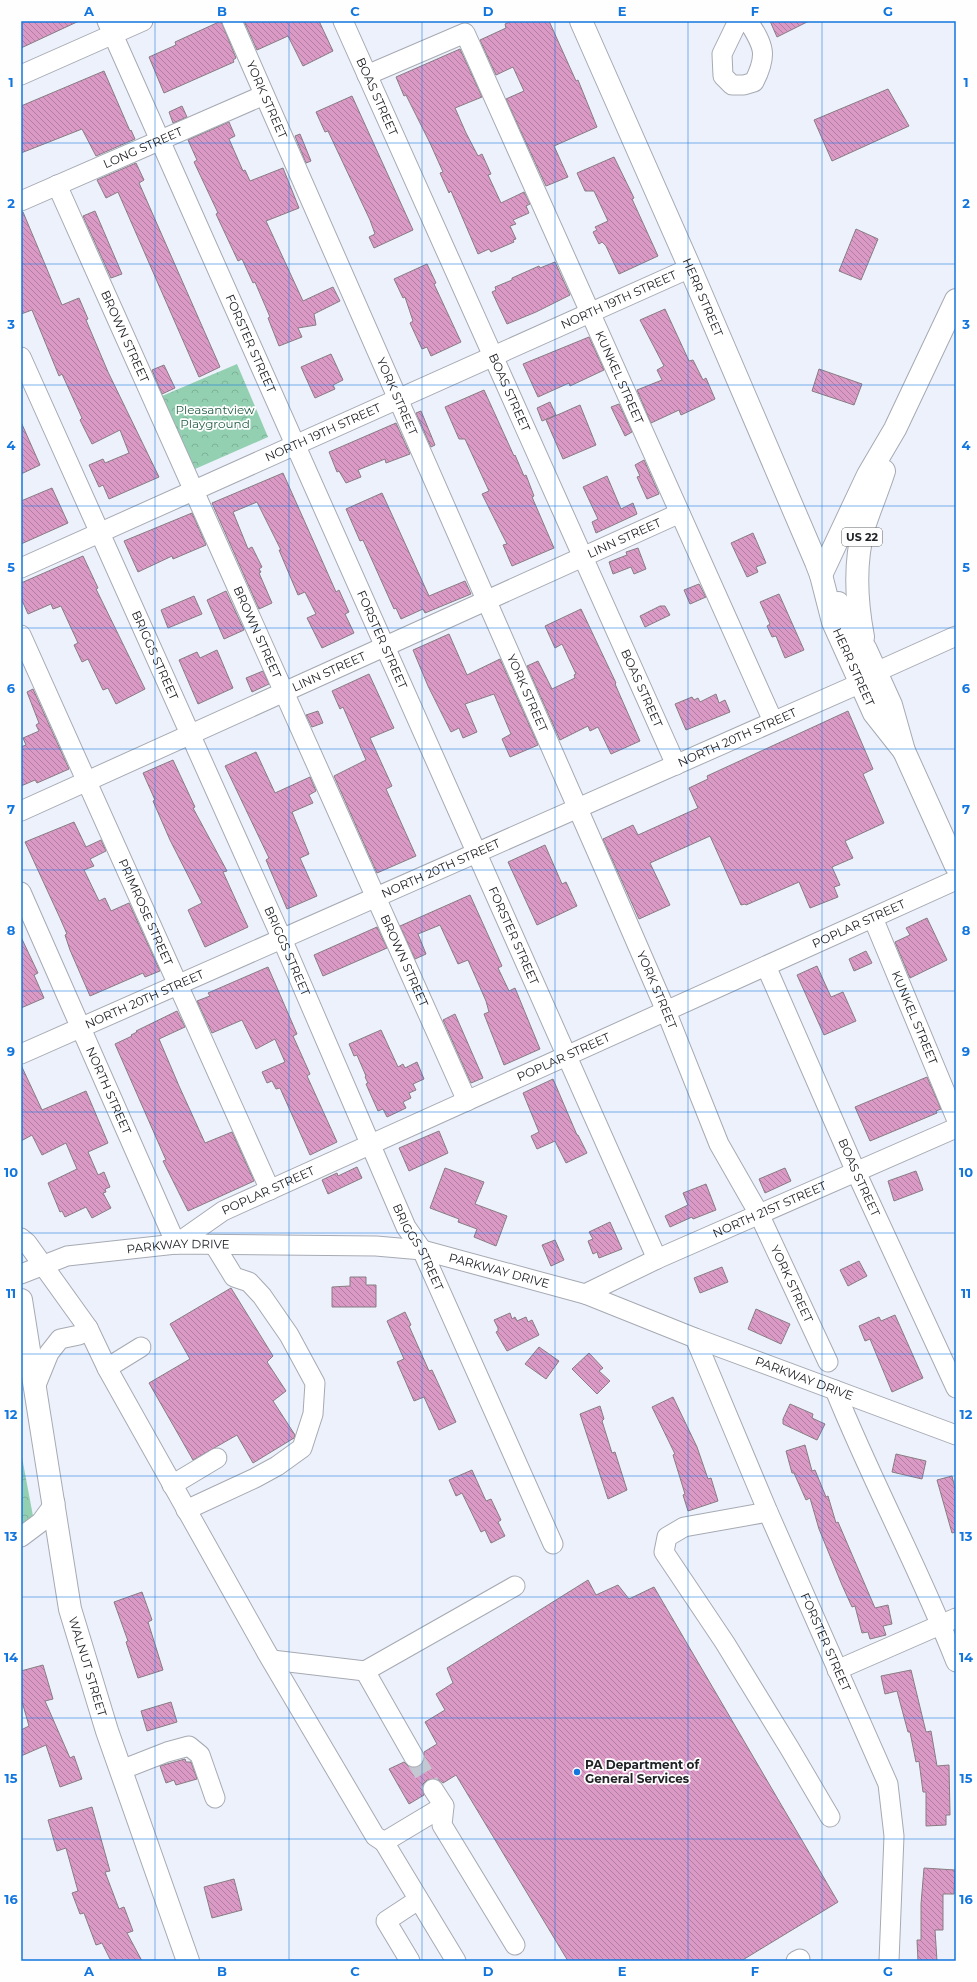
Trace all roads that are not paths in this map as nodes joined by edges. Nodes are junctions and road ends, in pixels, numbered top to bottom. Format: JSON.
{"nodes":[{"id":1,"x":143,"y":21,"type":"edge"},
{"id":2,"x":232,"y":21,"type":"edge"},
{"id":3,"x":343,"y":21,"type":"edge"},
{"id":4,"x":581,"y":21,"type":"edge"},
{"id":5,"x":738,"y":21,"type":"edge"},
{"id":6,"x":748,"y":21,"type":"edge"},
{"id":7,"x":110,"y":28,"type":"edge"},
{"id":8,"x":21,"y":75,"type":"edge"},
{"id":9,"x":367,"y":75,"type":"junction"},
{"id":10,"x":264,"y":95,"type":"junction"},
{"id":11,"x":160,"y":140,"type":"junction"},
{"id":12,"x":57,"y":186,"type":"junction"},
{"id":13,"x":21,"y":201,"type":"edge"},
{"id":14,"x":690,"y":268,"type":"junction"},
{"id":15,"x":956,"y":300,"type":"edge"},
{"id":16,"x":590,"y":313,"type":"junction"},
{"id":17,"x":21,"y":357,"type":"edge"},
{"id":18,"x":493,"y":357,"type":"junction"},
{"id":19,"x":398,"y":399,"type":"junction"},
{"id":20,"x":896,"y":429,"type":"junction"},
{"id":21,"x":296,"y":445,"type":"junction"},
{"id":22,"x":194,"y":491,"type":"junction"},
{"id":23,"x":680,"y":513,"type":"junction"},
{"id":24,"x":100,"y":533,"type":"junction"},
{"id":25,"x":582,"y":557,"type":"junction"},
{"id":26,"x":21,"y":568,"type":"edge"},
{"id":27,"x":821,"y":575,"type":"junction"},
{"id":28,"x":486,"y":601,"type":"junction"},
{"id":29,"x":21,"y":635,"type":"edge"},
{"id":30,"x":956,"y":636,"type":"edge"},
{"id":31,"x":385,"y":646,"type":"junction"},
{"id":32,"x":866,"y":650,"type":"junction"},
{"id":33,"x":868,"y":678,"type":"junction"},
{"id":34,"x":284,"y":692,"type":"junction"},
{"id":35,"x":773,"y":721,"type":"junction"},
{"id":36,"x":190,"y":735,"type":"junction"},
{"id":37,"x":676,"y":765,"type":"junction"},
{"id":38,"x":87,"y":782,"type":"junction"},
{"id":39,"x":577,"y":808,"type":"junction"},
{"id":40,"x":21,"y":811,"type":"edge"},
{"id":41,"x":476,"y":853,"type":"junction"},
{"id":42,"x":956,"y":866,"type":"edge"},
{"id":43,"x":956,"y":880,"type":"edge"},
{"id":44,"x":21,"y":892,"type":"edge"},
{"id":45,"x":376,"y":897,"type":"junction"},
{"id":46,"x":873,"y":918,"type":"junction"},
{"id":47,"x":282,"y":939,"type":"junction"},
{"id":48,"x":766,"y":966,"type":"junction"},
{"id":49,"x":178,"y":985,"type":"junction"},
{"id":50,"x":666,"y":1011,"type":"junction"},
{"id":51,"x":81,"y":1028,"type":"junction"},
{"id":52,"x":21,"y":1054,"type":"edge"},
{"id":53,"x":567,"y":1056,"type":"junction"},
{"id":54,"x":467,"y":1101,"type":"junction"},
{"id":55,"x":956,"y":1118,"type":"edge"},
{"id":56,"x":956,"y":1128,"type":"edge"},
{"id":57,"x":370,"y":1145,"type":"junction"},
{"id":58,"x":856,"y":1172,"type":"junction"},
{"id":59,"x":270,"y":1190,"type":"junction"},
{"id":60,"x":759,"y":1214,"type":"junction"},
{"id":61,"x":21,"y":1238,"type":"edge"},
{"id":62,"x":176,"y":1244,"type":"junction"},
{"id":63,"x":215,"y":1246,"type":"junction"},
{"id":64,"x":422,"y":1250,"type":"junction"},
{"id":65,"x":657,"y":1259,"type":"junction"},
{"id":66,"x":42,"y":1265,"type":"junction"},
{"id":67,"x":21,"y":1274,"type":"edge"},
{"id":68,"x":584,"y":1294,"type":"junction"},
{"id":69,"x":21,"y":1300,"type":"edge"},
{"id":70,"x":88,"y":1328,"type":"junction"},
{"id":71,"x":695,"y":1338,"type":"junction"},
{"id":72,"x":141,"y":1347,"type":"dead end"},
{"id":73,"x":828,"y":1362,"type":"dead end"},
{"id":74,"x":106,"y":1368,"type":"junction"},
{"id":75,"x":954,"y":1379,"type":"edge"},
{"id":76,"x":36,"y":1385,"type":"junction"},
{"id":77,"x":836,"y":1390,"type":"junction"},
{"id":78,"x":956,"y":1435,"type":"edge"},
{"id":79,"x":217,"y":1458,"type":"dead end"},
{"id":80,"x":172,"y":1486,"type":"junction"},
{"id":81,"x":55,"y":1503,"type":"junction"},
{"id":82,"x":186,"y":1510,"type":"junction"},
{"id":83,"x":768,"y":1512,"type":"junction"},
{"id":84,"x":21,"y":1537,"type":"edge"},
{"id":85,"x":553,"y":1544,"type":"dead end"},
{"id":86,"x":515,"y":1586,"type":"dead end"},
{"id":87,"x":949,"y":1621,"type":"edge"},
{"id":88,"x":272,"y":1660,"type":"junction"},
{"id":89,"x":956,"y":1662,"type":"edge"},
{"id":90,"x":837,"y":1670,"type":"junction"},
{"id":91,"x":365,"y":1671,"type":"junction"},
{"id":92,"x":414,"y":1757,"type":"tunnel mouth"},
{"id":93,"x":121,"y":1770,"type":"junction"},
{"id":94,"x":433,"y":1789,"type":"tunnel mouth"},
{"id":95,"x":215,"y":1798,"type":"dead end"},
{"id":96,"x":444,"y":1806,"type":"junction"},
{"id":97,"x":830,"y":1817,"type":"dead end"},
{"id":98,"x":384,"y":1842,"type":"junction"},
{"id":99,"x":418,"y":1900,"type":"junction"},
{"id":100,"x":515,"y":1945,"type":"dead end"},
{"id":101,"x":188,"y":1961,"type":"edge"},
{"id":102,"x":410,"y":1961,"type":"edge"},
{"id":103,"x":456,"y":1961,"type":"edge"},
{"id":104,"x":889,"y":1961,"type":"edge"}],
"edges":[{"from":1,"to":7,"type":"street"},
{"from":2,"to":10,"type":"street","name":"YORK STREET"},
{"from":3,"to":9,"type":"street","name":"BOAS STREET"},
{"from":4,"to":14,"type":"main road","name":"HERR STREET"},
{"from":5,"to":6,"type":"street"},
{"from":7,"to":8,"type":"street"},
{"from":7,"to":11,"type":"street","name":"FORSTER STREET"},
{"from":9,"to":16,"type":"street","name":"KUNKEL STREET"},
{"from":9,"to":18,"type":"street","name":"BOAS STREET"},
{"from":10,"to":11,"type":"street","name":"LONG STREET"},
{"from":10,"to":19,"type":"street","name":"YORK STREET"},
{"from":11,"to":12,"type":"street","name":"LONG STREET"},
{"from":11,"to":21,"type":"street","name":"FORSTER STREET"},
{"from":12,"to":13,"type":"street","name":"LONG STREET"},
{"from":12,"to":22,"type":"street","name":"BROWN STREET"},
{"from":14,"to":16,"type":"street","name":"NORTH 19TH STREET"},
{"from":14,"to":27,"type":"main road","name":"HERR STREET"},
{"from":15,"to":20,"type":"main road","number":"US 22"},
{"from":16,"to":18,"type":"street","name":"NORTH 19TH STREET"},
{"from":16,"to":23,"type":"street","name":"KUNKEL STREET"},
{"from":17,"to":24,"type":"street","name":"BRIGGS STREET"},
{"from":18,"to":19,"type":"street","name":"NORTH 19TH STREET"},
{"from":18,"to":25,"type":"street","name":"BOAS STREET"},
{"from":19,"to":21,"type":"street","name":"NORTH 19TH STREET"},
{"from":19,"to":28,"type":"street","name":"YORK STREET"},
{"from":20,"to":27,"type":"main road","number":"US 22"},
{"from":20,"to":32,"type":"main road","number":"US 22"},
{"from":21,"to":22,"type":"street","name":"NORTH 19TH STREET"},
{"from":21,"to":31,"type":"street","name":"FORSTER STREET"},
{"from":22,"to":24,"type":"street","name":"NORTH 19TH STREET"},
{"from":22,"to":34,"type":"street","name":"BROWN STREET"},
{"from":23,"to":25,"type":"street","name":"LINN STREET"},
{"from":23,"to":35,"type":"street","name":"KUNKEL STREET"},
{"from":24,"to":26,"type":"street","name":"NORTH 19TH STREET"},
{"from":24,"to":36,"type":"street","name":"BRIGGS STREET"},
{"from":25,"to":28,"type":"street","name":"LINN STREET"},
{"from":25,"to":37,"type":"street","name":"BOAS STREET"},
{"from":27,"to":32,"type":"main road","name":"HERR STREET"},
{"from":27,"to":33,"type":"main road","name":"HERR STREET","number":"US 22"},
{"from":28,"to":31,"type":"street","name":"LINN STREET"},
{"from":28,"to":39,"type":"street","name":"YORK STREET"},
{"from":29,"to":38,"type":"street","name":"PRIMROSE STREET"},
{"from":30,"to":33,"type":"street","name":"NORTH 20TH STREET"},
{"from":31,"to":34,"type":"street","name":"LINN STREET"},
{"from":31,"to":41,"type":"street","name":"FORSTER STREET"},
{"from":32,"to":33,"type":"main road","name":"HERR STREET","number":"US 22"},
{"from":33,"to":35,"type":"street","name":"NORTH 20TH STREET"},
{"from":33,"to":42,"type":"main road","name":"HERR STREET","number":"US 22"},
{"from":34,"to":36,"type":"street","name":"LINN STREET"},
{"from":34,"to":45,"type":"street","name":"BROWN STREET"},
{"from":35,"to":37,"type":"street","name":"NORTH 20TH STREET"},
{"from":36,"to":38,"type":"street","name":"LINN STREET"},
{"from":36,"to":47,"type":"street","name":"BRIGGS STREET"},
{"from":37,"to":39,"type":"street","name":"NORTH 20TH STREET"},
{"from":38,"to":40,"type":"street","name":"LINN STREET"},
{"from":38,"to":49,"type":"street","name":"PRIMROSE STREET"},
{"from":39,"to":41,"type":"street","name":"NORTH 20TH STREET"},
{"from":39,"to":50,"type":"street","name":"YORK STREET"},
{"from":41,"to":45,"type":"street","name":"NORTH 20TH STREET"},
{"from":41,"to":53,"type":"street","name":"FORSTER STREET"},
{"from":43,"to":46,"type":"street","name":"POPLAR STREET"},
{"from":44,"to":51,"type":"street","name":"NORTH STREET"},
{"from":45,"to":47,"type":"street","name":"NORTH 20TH STREET"},
{"from":45,"to":54,"type":"street","name":"BROWN STREET"},
{"from":46,"to":48,"type":"street","name":"POPLAR STREET"},
{"from":46,"to":55,"type":"street","name":"KUNKEL STREET"},
{"from":47,"to":49,"type":"street","name":"NORTH 20TH STREET"},
{"from":47,"to":57,"type":"street","name":"BRIGGS STREET"},
{"from":48,"to":50,"type":"street","name":"POPLAR STREET"},
{"from":48,"to":58,"type":"street","name":"BOAS STREET"},
{"from":49,"to":51,"type":"street","name":"NORTH 20TH STREET"},
{"from":49,"to":59,"type":"street","name":"PRIMROSE STREET"},
{"from":50,"to":53,"type":"street","name":"POPLAR STREET"},
{"from":50,"to":60,"type":"street","name":"YORK STREET"},
{"from":51,"to":52,"type":"street","name":"NORTH 20TH STREET"},
{"from":51,"to":62,"type":"street","name":"NORTH STREET"},
{"from":53,"to":54,"type":"street","name":"POPLAR STREET"},
{"from":53,"to":65,"type":"street","name":"FORSTER STREET"},
{"from":54,"to":57,"type":"street","name":"POPLAR STREET"},
{"from":56,"to":58,"type":"street","name":"NORTH 21ST STREET"},
{"from":57,"to":59,"type":"street","name":"POPLAR STREET"},
{"from":57,"to":64,"type":"street","name":"BRIGGS STREET"},
{"from":58,"to":60,"type":"street","name":"NORTH 21ST STREET"},
{"from":58,"to":75,"type":"street","name":"BOAS STREET"},
{"from":59,"to":62,"type":"street","name":"POPLAR STREET"},
{"from":60,"to":65,"type":"street","name":"NORTH 21ST STREET"},
{"from":60,"to":73,"type":"street","name":"YORK STREET"},
{"from":61,"to":66,"type":"street"},
{"from":62,"to":63,"type":"street","name":"PARKWAY DRIVE"},
{"from":62,"to":66,"type":"street","name":"PARKWAY DRIVE"},
{"from":63,"to":64,"type":"street","name":"PARKWAY DRIVE"},
{"from":63,"to":82,"type":"street"},
{"from":64,"to":68,"type":"street","name":"PARKWAY DRIVE"},
{"from":64,"to":85,"type":"street","name":"BRIGGS STREET"},
{"from":65,"to":68,"type":"street","name":"NORTH 21ST STREET"},
{"from":66,"to":67,"type":"street","name":"PARKWAY DRIVE"},
{"from":66,"to":70,"type":"street"},
{"from":68,"to":71,"type":"street","name":"PARKWAY DRIVE"},
{"from":69,"to":76,"type":"main road","name":"WALNUT STREET"},
{"from":70,"to":74,"type":"street"},
{"from":70,"to":76,"type":"street"},
{"from":71,"to":77,"type":"street","name":"PARKWAY DRIVE"},
{"from":71,"to":83,"type":"street","name":"FORSTER STREET"},
{"from":72,"to":74,"type":"street"},
{"from":74,"to":80,"type":"street"},
{"from":76,"to":81,"type":"main road","name":"WALNUT STREET"},
{"from":77,"to":78,"type":"street","name":"PARKWAY DRIVE"},
{"from":77,"to":87,"type":"street"},
{"from":79,"to":80,"type":"street"},
{"from":80,"to":82,"type":"street"},
{"from":81,"to":84,"type":"street"},
{"from":81,"to":93,"type":"main road","name":"WALNUT STREET"},
{"from":82,"to":88,"type":"street"},
{"from":83,"to":90,"type":"street","name":"FORSTER STREET"},
{"from":83,"to":97,"type":"street"},
{"from":86,"to":91,"type":"street"},
{"from":87,"to":89,"type":"street"},
{"from":87,"to":90,"type":"street"},
{"from":88,"to":91,"type":"street"},
{"from":88,"to":98,"type":"street"},
{"from":90,"to":104,"type":"street","name":"FORSTER STREET"},
{"from":91,"to":92,"type":"street"},
{"from":93,"to":95,"type":"street"},
{"from":93,"to":101,"type":"main road","name":"WALNUT STREET"},
{"from":94,"to":96,"type":"street"},
{"from":96,"to":98,"type":"street"},
{"from":96,"to":100,"type":"street"},
{"from":98,"to":99,"type":"street"},
{"from":99,"to":102,"type":"street"},
{"from":99,"to":103,"type":"street"}]}
